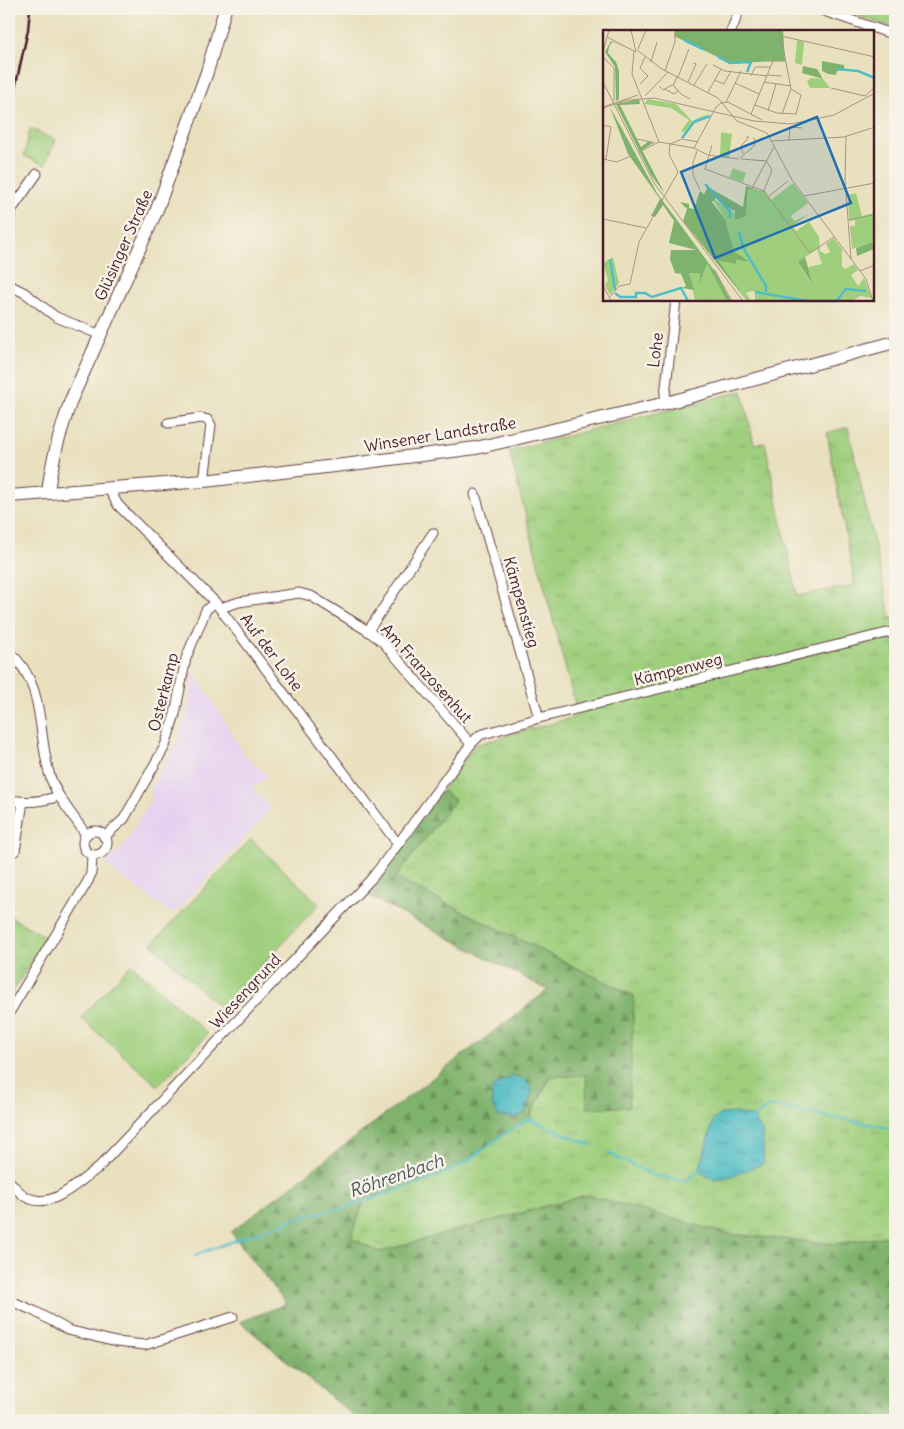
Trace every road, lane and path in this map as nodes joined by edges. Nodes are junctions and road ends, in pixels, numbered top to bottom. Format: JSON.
{"nodes":[{"id":1,"x":225,"y":9,"type":"edge"},
{"id":2,"x":740,"y":9,"type":"edge"},
{"id":3,"x":818,"y":9,"type":"edge"},
{"id":4,"x":731,"y":30,"type":"edge"},
{"id":5,"x":895,"y":35,"type":"edge"},
{"id":6,"x":38,"y":174,"type":"dead end"},
{"id":7,"x":9,"y":220,"type":"edge"},
{"id":8,"x":9,"y":285,"type":"edge"},
{"id":9,"x":676,"y":301,"type":"edge"},
{"id":10,"x":101,"y":335,"type":"junction"},
{"id":11,"x":895,"y":342,"type":"edge"},
{"id":12,"x":666,"y":402,"type":"junction"},
{"id":13,"x":168,"y":423,"type":"dead end"},
{"id":14,"x":204,"y":481,"type":"junction"},
{"id":15,"x":109,"y":489,"type":"junction"},
{"id":16,"x":48,"y":493,"type":"junction"},
{"id":17,"x":475,"y":494,"type":"dead end"},
{"id":18,"x":9,"y":496,"type":"edge"},
{"id":19,"x":433,"y":533,"type":"dead end"},
{"id":20,"x":218,"y":605,"type":"junction"},
{"id":21,"x":368,"y":631,"type":"junction"},
{"id":22,"x":895,"y":631,"type":"edge"},
{"id":23,"x":9,"y":652,"type":"edge"},
{"id":24,"x":539,"y":718,"type":"junction"},
{"id":25,"x":471,"y":744,"type":"junction"},
{"id":26,"x":59,"y":796,"type":"junction"},
{"id":27,"x":9,"y":800,"type":"edge"},
{"id":28,"x":22,"y":802,"type":"junction"},
{"id":29,"x":86,"y":835,"type":"junction"},
{"id":30,"x":104,"y":836,"type":"junction"},
{"id":31,"x":398,"y":844,"type":"junction"},
{"id":32,"x":15,"y":851,"type":"dead end"},
{"id":33,"x":92,"y":855,"type":"junction"},
{"id":34,"x":9,"y":1013,"type":"edge"},
{"id":35,"x":9,"y":1181,"type":"edge"},
{"id":36,"x":9,"y":1300,"type":"edge"},
{"id":37,"x":233,"y":1317,"type":"dead end"}],
"edges":[{"from":1,"to":10,"type":"street","name":"Glüsinger Straße"},
{"from":2,"to":4,"type":"street"},
{"from":3,"to":5,"type":"street"},
{"from":6,"to":7,"type":"street"},
{"from":8,"to":10,"type":"street"},
{"from":9,"to":12,"type":"street","name":"Lohe"},
{"from":10,"to":16,"type":"street","name":"Glüsinger Straße"},
{"from":11,"to":12,"type":"street","name":"Winsener Landstraße"},
{"from":12,"to":14,"type":"street","name":"Winsener Landstraße"},
{"from":13,"to":14,"type":"street"},
{"from":14,"to":15,"type":"street","name":"Winsener Landstraße"},
{"from":15,"to":16,"type":"street","name":"Winsener Landstraße"},
{"from":15,"to":20,"type":"street","name":"Auf der Lohe"},
{"from":16,"to":18,"type":"street","name":"Winsener Landstraße"},
{"from":17,"to":24,"type":"street","name":"Kämpenstieg"},
{"from":19,"to":21,"type":"street"},
{"from":20,"to":21,"type":"street","name":"Am Franzosenhut"},
{"from":20,"to":30,"type":"street","name":"Osterkamp"},
{"from":20,"to":31,"type":"street","name":"Auf der Lohe"},
{"from":21,"to":25,"type":"street","name":"Am Franzosenhut"},
{"from":22,"to":24,"type":"street","name":"Kämpenweg"},
{"from":23,"to":26,"type":"street"},
{"from":24,"to":25,"type":"street","name":"Kämpenweg"},
{"from":25,"to":31,"type":"street","name":"Wiesengrund"},
{"from":26,"to":28,"type":"street"},
{"from":26,"to":29,"type":"street"},
{"from":27,"to":28,"type":"street"},
{"from":28,"to":32,"type":"street"},
{"from":29,"to":30,"type":"street"},
{"from":29,"to":33,"type":"street"},
{"from":30,"to":33,"type":"street","name":"Osterkamp"},
{"from":31,"to":35,"type":"street","name":"Wiesengrund"},
{"from":33,"to":34,"type":"street"},
{"from":36,"to":37,"type":"street"}]}
